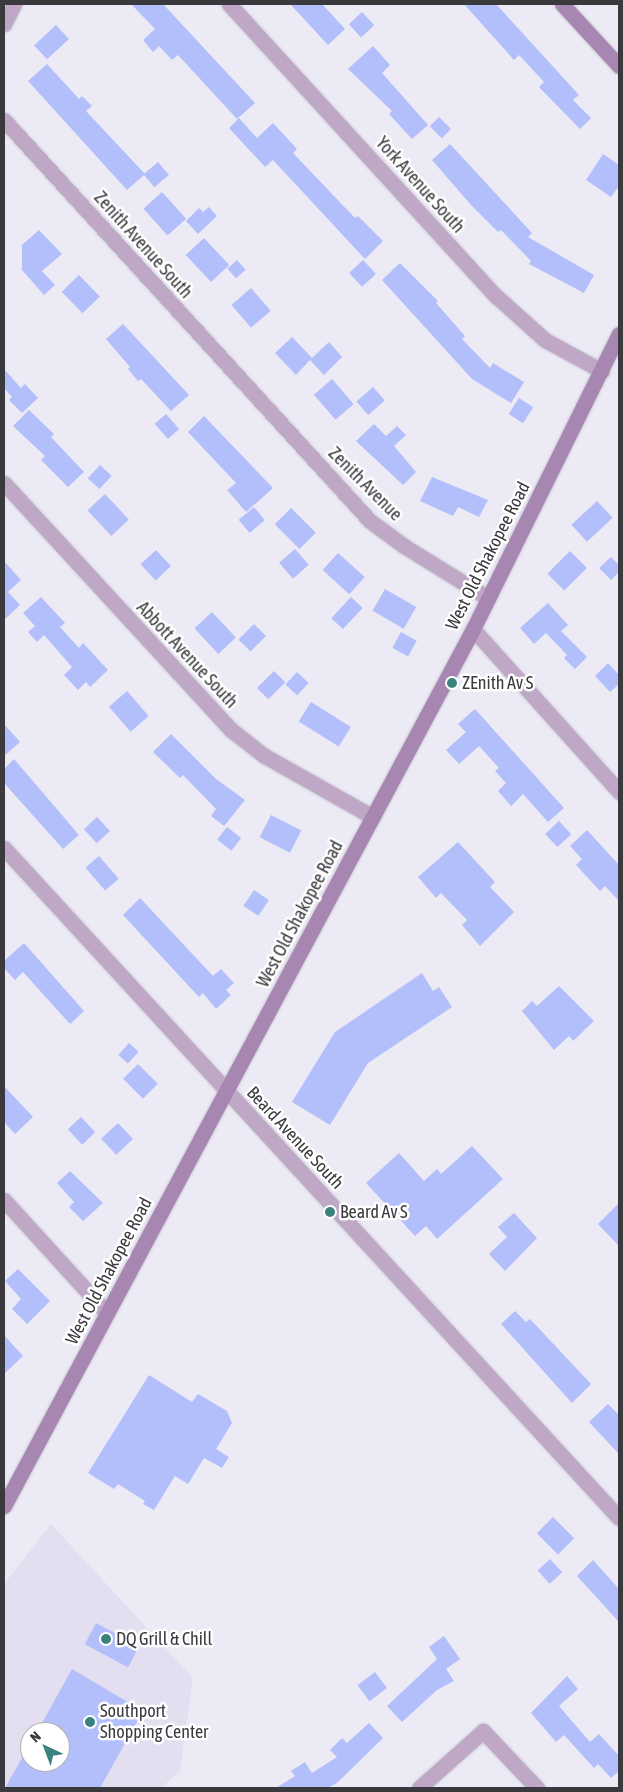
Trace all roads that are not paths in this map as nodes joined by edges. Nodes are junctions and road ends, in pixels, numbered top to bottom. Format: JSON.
{"nodes":[{"id":1,"x":14,"y":4,"type":"edge"},
{"id":2,"x":229,"y":4,"type":"edge"},
{"id":3,"x":562,"y":4,"type":"edge"},
{"id":4,"x":4,"y":24,"type":"edge"},
{"id":5,"x":619,"y":66,"type":"edge"},
{"id":6,"x":4,"y":120,"type":"edge"},
{"id":7,"x":619,"y":334,"type":"edge"},
{"id":8,"x":602,"y":371,"type":"junction"},
{"id":9,"x":254,"y":395,"type":"joint"},
{"id":10,"x":4,"y":483,"type":"edge"},
{"id":11,"x":488,"y":598,"type":"junction"},
{"id":12,"x":472,"y":629,"type":"junction"},
{"id":13,"x":619,"y":792,"type":"edge"},
{"id":14,"x":372,"y":817,"type":"junction"},
{"id":15,"x":4,"y":848,"type":"edge"},
{"id":16,"x":227,"y":1092,"type":"junction"},
{"id":17,"x":4,"y":1200,"type":"edge"},
{"id":18,"x":107,"y":1313,"type":"junction"},
{"id":19,"x":4,"y":1506,"type":"edge"},
{"id":20,"x":619,"y":1518,"type":"edge"},
{"id":21,"x":419,"y":1788,"type":"edge"},
{"id":22,"x":537,"y":1788,"type":"edge"}],
"edges":[{"from":1,"to":4,"type":"street"},
{"from":2,"to":8,"type":"street","name":"York Avenue South"},
{"from":3,"to":5,"type":"main road"},
{"from":6,"to":9,"type":"street","name":"Zenith Avenue South"},
{"from":7,"to":8,"type":"main road","name":"West Old Shakopee Road"},
{"from":8,"to":11,"type":"main road","name":"West Old Shakopee Road"},
{"from":9,"to":11,"type":"street","name":"Zenith Avenue"},
{"from":10,"to":14,"type":"street","name":"Abbott Avenue South"},
{"from":11,"to":12,"type":"main road","name":"West Old Shakopee Road"},
{"from":12,"to":13,"type":"street"},
{"from":12,"to":14,"type":"main road","name":"West Old Shakopee Road"},
{"from":14,"to":16,"type":"main road","name":"West Old Shakopee Road"},
{"from":15,"to":16,"type":"street","name":"Beard Avenue South"},
{"from":16,"to":18,"type":"main road","name":"West Old Shakopee Road"},
{"from":16,"to":20,"type":"street","name":"Beard Avenue South"},
{"from":17,"to":18,"type":"street"},
{"from":18,"to":19,"type":"main road","name":"West Old Shakopee Road"},
{"from":21,"to":22,"type":"street"}]}
